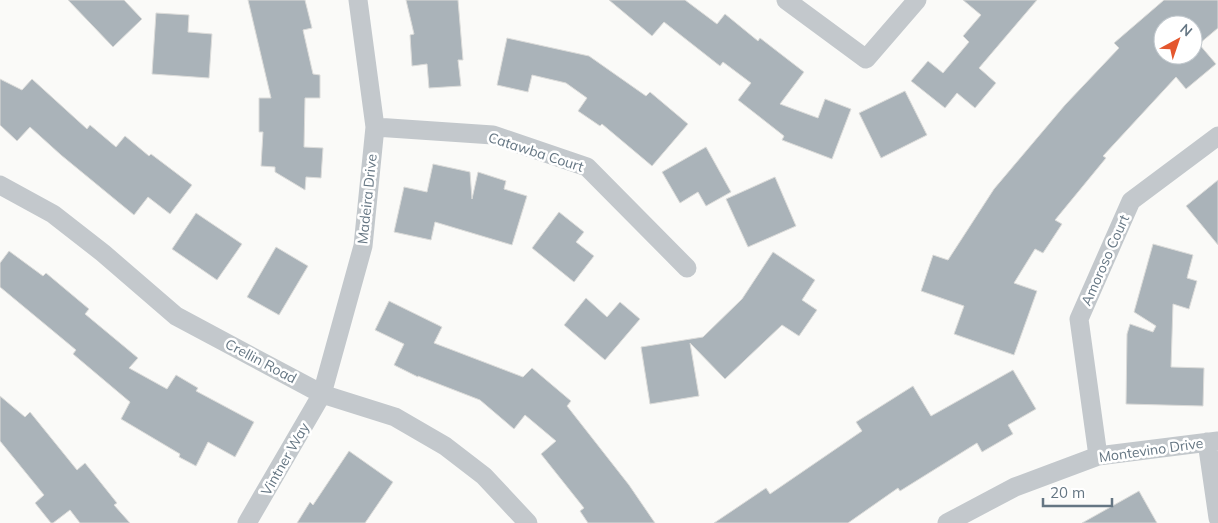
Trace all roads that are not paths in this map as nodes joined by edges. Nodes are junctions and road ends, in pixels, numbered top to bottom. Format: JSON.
{"nodes":[{"id":1,"x":358,"y":0,"type":"edge"},
{"id":2,"x":786,"y":0,"type":"edge"},
{"id":3,"x":917,"y":0,"type":"edge"},
{"id":4,"x":374,"y":127,"type":"junction"},
{"id":5,"x":1218,"y":136,"type":"edge"},
{"id":6,"x":0,"y":184,"type":"edge"},
{"id":7,"x":687,"y":268,"type":"dead end"},
{"id":8,"x":322,"y":394,"type":"junction"},
{"id":9,"x":1213,"y":441,"type":"edge"},
{"id":10,"x":1098,"y":456,"type":"junction"},
{"id":11,"x":1218,"y":518,"type":"edge"},
{"id":12,"x":247,"y":523,"type":"edge"},
{"id":13,"x":528,"y":523,"type":"edge"},
{"id":14,"x":947,"y":523,"type":"edge"}],
"edges":[{"from":1,"to":4,"type":"street","name":"Madeira Drive"},
{"from":2,"to":3,"type":"street"},
{"from":4,"to":7,"type":"street","name":"Catawba Court"},
{"from":4,"to":8,"type":"street","name":"Madeira Drive"},
{"from":5,"to":10,"type":"street","name":"Amoroso Court"},
{"from":6,"to":8,"type":"street","name":"Crellin Road"},
{"from":8,"to":12,"type":"street","name":"Vintner Way"},
{"from":8,"to":13,"type":"street","name":"Crellin Road"},
{"from":9,"to":10,"type":"street","name":"Montevino Drive"},
{"from":9,"to":11,"type":"street"},
{"from":10,"to":14,"type":"street","name":"Montevino Drive"}]}
